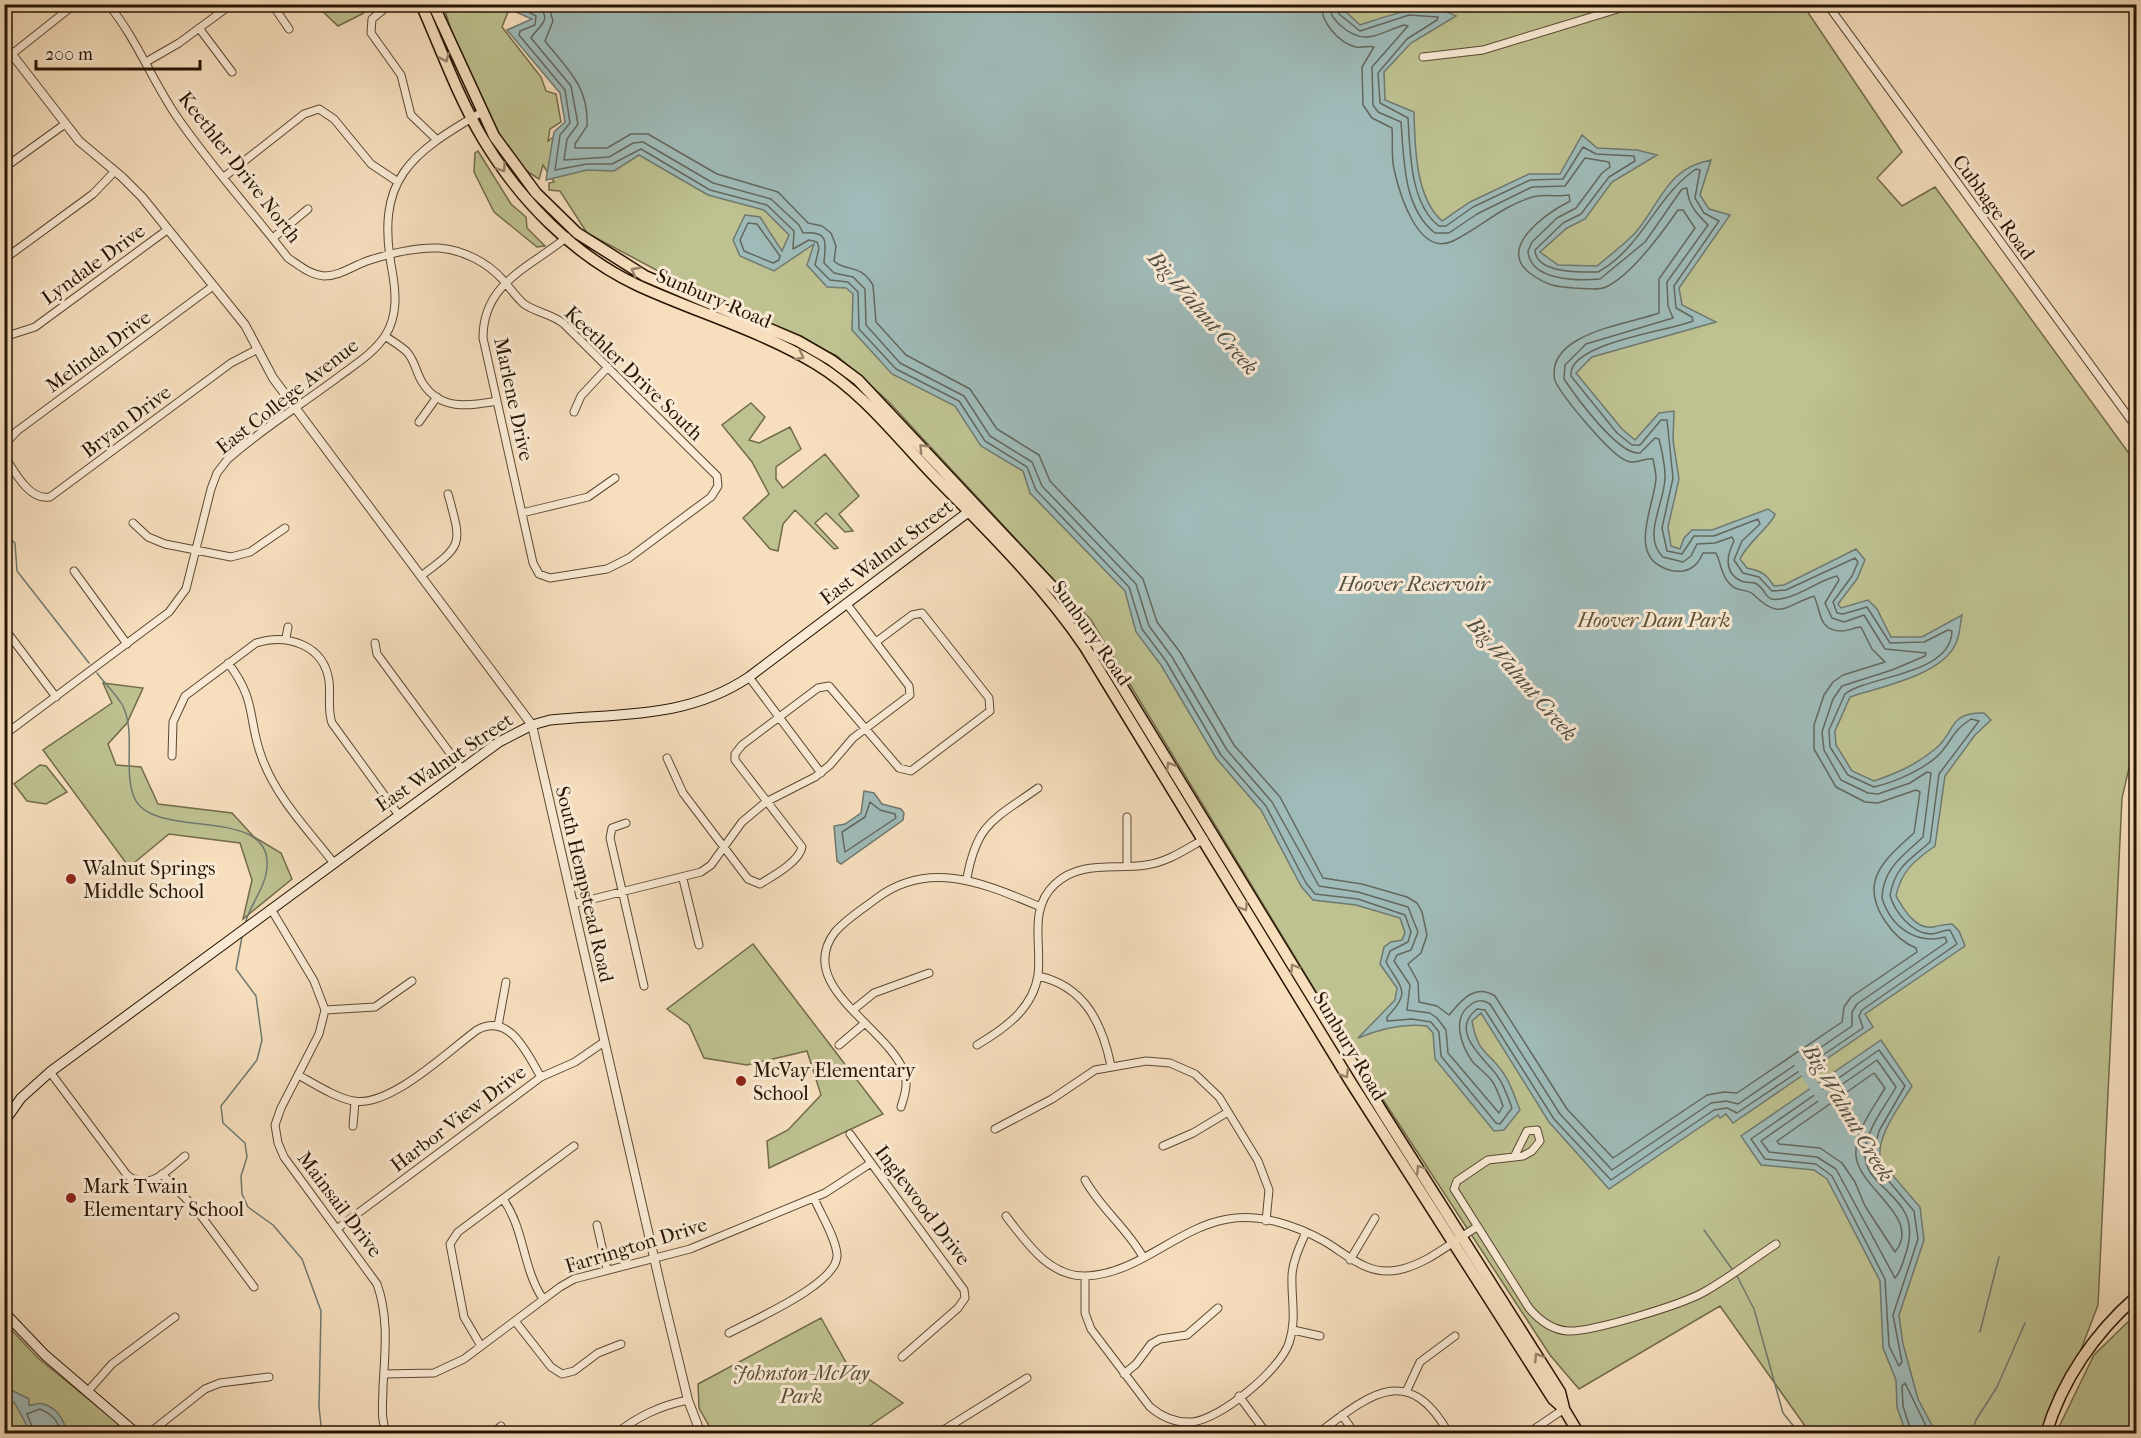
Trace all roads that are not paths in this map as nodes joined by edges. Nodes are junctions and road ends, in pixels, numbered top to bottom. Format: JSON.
{"nodes":[{"id":1,"x":75,"y":4,"type":"edge"},
{"id":2,"x":108,"y":4,"type":"edge"},
{"id":3,"x":232,"y":4,"type":"edge"},
{"id":4,"x":272,"y":4,"type":"edge"},
{"id":5,"x":390,"y":4,"type":"edge"},
{"id":6,"x":421,"y":4,"type":"edge"},
{"id":7,"x":433,"y":4,"type":"edge"},
{"id":8,"x":1634,"y":4,"type":"edge"},
{"id":9,"x":1827,"y":4,"type":"edge"},
{"id":10,"x":199,"y":28,"type":"junction"},
{"id":11,"x":289,"y":28,"type":"dead end"},
{"id":12,"x":4,"y":44,"type":"edge"},
{"id":13,"x":12,"y":54,"type":"junction"},
{"id":14,"x":1423,"y":57,"type":"dead end"},
{"id":15,"x":146,"y":62,"type":"junction"},
{"id":16,"x":232,"y":72,"type":"dead end"},
{"id":17,"x":477,"y":115,"type":"junction"},
{"id":18,"x":65,"y":124,"type":"junction"},
{"id":19,"x":436,"y":139,"type":"junction"},
{"id":20,"x":4,"y":168,"type":"edge"},
{"id":21,"x":115,"y":171,"type":"junction"},
{"id":22,"x":224,"y":177,"type":"junction"},
{"id":23,"x":398,"y":182,"type":"junction"},
{"id":24,"x":308,"y":209,"type":"dead end"},
{"id":25,"x":167,"y":230,"type":"junction"},
{"id":26,"x":570,"y":234,"type":"junction"},
{"id":27,"x":273,"y":238,"type":"junction"},
{"id":28,"x":389,"y":256,"type":"junction"},
{"id":29,"x":7,"y":257,"type":"dead end"},
{"id":30,"x":506,"y":283,"type":"junction"},
{"id":31,"x":213,"y":286,"type":"junction"},
{"id":32,"x":385,"y":336,"type":"junction"},
{"id":33,"x":4,"y":337,"type":"edge"},
{"id":34,"x":258,"y":349,"type":"junction"},
{"id":35,"x":608,"y":367,"type":"junction"},
{"id":36,"x":437,"y":397,"type":"junction"},
{"id":37,"x":497,"y":401,"type":"junction"},
{"id":38,"x":296,"y":408,"type":"junction"},
{"id":39,"x":574,"y":412,"type":"dead end"},
{"id":40,"x":419,"y":422,"type":"dead end"},
{"id":41,"x":2136,"y":427,"type":"edge"},
{"id":42,"x":4,"y":445,"type":"edge"},
{"id":43,"x":4,"y":455,"type":"edge"},
{"id":44,"x":615,"y":478,"type":"dead end"},
{"id":45,"x":448,"y":494,"type":"dead end"},
{"id":46,"x":973,"y":509,"type":"junction"},
{"id":47,"x":522,"y":513,"type":"junction"},
{"id":48,"x":133,"y":523,"type":"dead end"},
{"id":49,"x":285,"y":528,"type":"dead end"},
{"id":50,"x":196,"y":551,"type":"junction"},
{"id":51,"x":75,"y":571,"type":"dead end"},
{"id":52,"x":539,"y":574,"type":"joint"},
{"id":53,"x":421,"y":576,"type":"junction"},
{"id":54,"x":846,"y":603,"type":"junction"},
{"id":55,"x":288,"y":627,"type":"dead end"},
{"id":56,"x":4,"y":628,"type":"edge"},
{"id":57,"x":286,"y":638,"type":"junction"},
{"id":58,"x":876,"y":642,"type":"junction"},
{"id":59,"x":127,"y":644,"type":"junction"},
{"id":60,"x":375,"y":644,"type":"dead end"},
{"id":61,"x":228,"y":663,"type":"junction"},
{"id":62,"x":748,"y":677,"type":"junction"},
{"id":63,"x":56,"y":697,"type":"junction"},
{"id":64,"x":779,"y":717,"type":"junction"},
{"id":65,"x":532,"y":725,"type":"junction"},
{"id":66,"x":866,"y":728,"type":"junction"},
{"id":67,"x":4,"y":735,"type":"edge"},
{"id":68,"x":172,"y":756,"type":"dead end"},
{"id":69,"x":668,"y":758,"type":"dead end"},
{"id":70,"x":461,"y":768,"type":"junction"},
{"id":71,"x":821,"y":773,"type":"junction"},
{"id":72,"x":1038,"y":788,"type":"dead end"},
{"id":73,"x":766,"y":802,"type":"junction"},
{"id":74,"x":398,"y":814,"type":"junction"},
{"id":75,"x":1127,"y":817,"type":"dead end"},
{"id":76,"x":626,"y":823,"type":"dead end"},
{"id":77,"x":1207,"y":837,"type":"junction"},
{"id":78,"x":724,"y":848,"type":"junction"},
{"id":79,"x":333,"y":862,"type":"junction"},
{"id":80,"x":1127,"y":866,"type":"junction"},
{"id":81,"x":967,"y":878,"type":"junction"},
{"id":82,"x":683,"y":879,"type":"junction"},
{"id":83,"x":623,"y":893,"type":"junction"},
{"id":84,"x":573,"y":904,"type":"junction"},
{"id":85,"x":1041,"y":907,"type":"junction"},
{"id":86,"x":271,"y":909,"type":"junction"},
{"id":87,"x":699,"y":945,"type":"dead end"},
{"id":88,"x":929,"y":973,"type":"dead end"},
{"id":89,"x":1038,"y":976,"type":"junction"},
{"id":90,"x":412,"y":981,"type":"dead end"},
{"id":91,"x":506,"y":982,"type":"dead end"},
{"id":92,"x":644,"y":986,"type":"dead end"},
{"id":93,"x":325,"y":1010,"type":"junction"},
{"id":94,"x":853,"y":1010,"type":"junction"},
{"id":95,"x":865,"y":1023,"type":"junction"},
{"id":96,"x":498,"y":1026,"type":"junction"},
{"id":97,"x":604,"y":1042,"type":"junction"},
{"id":98,"x":840,"y":1045,"type":"dead end"},
{"id":99,"x":977,"y":1045,"type":"dead end"},
{"id":100,"x":1111,"y":1066,"type":"junction"},
{"id":101,"x":50,"y":1072,"type":"junction"},
{"id":102,"x":298,"y":1075,"type":"junction"},
{"id":103,"x":541,"y":1077,"type":"junction"},
{"id":104,"x":355,"y":1101,"type":"junction"},
{"id":105,"x":901,"y":1107,"type":"dead end"},
{"id":106,"x":1228,"y":1112,"type":"junction"},
{"id":107,"x":4,"y":1122,"type":"edge"},
{"id":108,"x":353,"y":1126,"type":"dead end"},
{"id":109,"x":995,"y":1129,"type":"dead end"},
{"id":110,"x":850,"y":1134,"type":"dead end"},
{"id":111,"x":574,"y":1146,"type":"dead end"},
{"id":112,"x":1163,"y":1146,"type":"dead end"},
{"id":113,"x":1515,"y":1155,"type":"dead end"},
{"id":114,"x":185,"y":1156,"type":"dead end"},
{"id":115,"x":872,"y":1163,"type":"junction"},
{"id":116,"x":162,"y":1174,"type":"junction"},
{"id":117,"x":1085,"y":1180,"type":"dead end"},
{"id":118,"x":814,"y":1198,"type":"junction"},
{"id":119,"x":503,"y":1199,"type":"junction"},
{"id":120,"x":1006,"y":1216,"type":"dead end"},
{"id":121,"x":1376,"y":1218,"type":"dead end"},
{"id":122,"x":1266,"y":1221,"type":"junction"},
{"id":123,"x":597,"y":1226,"type":"dead end"},
{"id":124,"x":1477,"y":1227,"type":"junction"},
{"id":125,"x":338,"y":1228,"type":"junction"},
{"id":126,"x":1306,"y":1232,"type":"junction"},
{"id":127,"x":1458,"y":1239,"type":"junction"},
{"id":128,"x":1776,"y":1244,"type":"dead end"},
{"id":129,"x":1143,"y":1257,"type":"junction"},
{"id":130,"x":654,"y":1259,"type":"junction"},
{"id":131,"x":1350,"y":1260,"type":"junction"},
{"id":132,"x":607,"y":1269,"type":"junction"},
{"id":133,"x":1086,"y":1276,"type":"junction"},
{"id":134,"x":254,"y":1287,"type":"dead end"},
{"id":135,"x":2136,"y":1297,"type":"edge"},
{"id":136,"x":543,"y":1299,"type":"junction"},
{"id":137,"x":1218,"y":1308,"type":"dead end"},
{"id":138,"x":4,"y":1312,"type":"edge"},
{"id":139,"x":175,"y":1317,"type":"dead end"},
{"id":140,"x":515,"y":1321,"type":"junction"},
{"id":141,"x":1293,"y":1330,"type":"junction"},
{"id":142,"x":729,"y":1333,"type":"dead end"},
{"id":143,"x":1320,"y":1336,"type":"dead end"},
{"id":144,"x":1455,"y":1336,"type":"dead end"},
{"id":145,"x":621,"y":1344,"type":"dead end"},
{"id":146,"x":481,"y":1346,"type":"junction"},
{"id":147,"x":902,"y":1358,"type":"dead end"},
{"id":148,"x":384,"y":1374,"type":"junction"},
{"id":149,"x":1124,"y":1374,"type":"junction"},
{"id":150,"x":269,"y":1377,"type":"dead end"},
{"id":151,"x":1027,"y":1378,"type":"dead end"},
{"id":152,"x":88,"y":1391,"type":"junction"},
{"id":153,"x":1406,"y":1392,"type":"junction"},
{"id":154,"x":1239,"y":1396,"type":"junction"},
{"id":155,"x":688,"y":1400,"type":"junction"},
{"id":156,"x":1564,"y":1409,"type":"junction"},
{"id":157,"x":1342,"y":1415,"type":"junction"},
{"id":158,"x":501,"y":1426,"type":"dead end"},
{"id":159,"x":137,"y":1434,"type":"edge"},
{"id":160,"x":148,"y":1434,"type":"edge"},
{"id":161,"x":387,"y":1434,"type":"edge"},
{"id":162,"x":492,"y":1434,"type":"edge"},
{"id":163,"x":615,"y":1434,"type":"edge"},
{"id":164,"x":701,"y":1434,"type":"edge"},
{"id":165,"x":937,"y":1434,"type":"edge"},
{"id":166,"x":1267,"y":1434,"type":"edge"},
{"id":167,"x":1317,"y":1434,"type":"edge"},
{"id":168,"x":1355,"y":1434,"type":"edge"},
{"id":169,"x":1449,"y":1434,"type":"edge"},
{"id":170,"x":1527,"y":1434,"type":"edge"},
{"id":171,"x":1579,"y":1434,"type":"edge"},
{"id":172,"x":2046,"y":1434,"type":"edge"}],
"edges":[{"from":1,"to":13,"type":"street"},
{"from":2,"to":15,"type":"street","name":"Keethler Drive North"},
{"from":3,"to":10,"type":"street"},
{"from":4,"to":11,"type":"street"},
{"from":5,"to":19,"type":"street"},
{"from":6,"to":17,"type":"main road","name":"Sunbury Road","one_way":true},
{"from":7,"to":17,"type":"main road","name":"Sunbury Road"},
{"from":8,"to":14,"type":"street"},
{"from":9,"to":41,"type":"street","name":"Cubbage Road"},
{"from":10,"to":15,"type":"street"},
{"from":10,"to":16,"type":"street"},
{"from":12,"to":13,"type":"street","name":"South Hempstead Road"},
{"from":13,"to":18,"type":"street","name":"South Hempstead Road"},
{"from":15,"to":22,"type":"street","name":"Keethler Drive North"},
{"from":17,"to":19,"type":"street","name":"East College Avenue"},
{"from":17,"to":26,"type":"main road","name":"Sunbury Road"},
{"from":18,"to":20,"type":"street"},
{"from":18,"to":21,"type":"street","name":"South Hempstead Road"},
{"from":19,"to":23,"type":"street","name":"East College Avenue"},
{"from":21,"to":25,"type":"street","name":"South Hempstead Road"},
{"from":21,"to":29,"type":"street"},
{"from":22,"to":23,"type":"street"},
{"from":22,"to":27,"type":"street","name":"Keethler Drive North"},
{"from":23,"to":28,"type":"street","name":"East College Avenue"},
{"from":24,"to":27,"type":"street"},
{"from":25,"to":31,"type":"street","name":"South Hempstead Road"},
{"from":25,"to":33,"type":"street","name":"Lyndale Drive"},
{"from":26,"to":30,"type":"street","name":"Marlene Drive"},
{"from":26,"to":46,"type":"main road","name":"Sunbury Road","one_way":true},
{"from":46,"to":26,"type":"main road","name":"Sunbury Road","one_way":true},
{"from":27,"to":28,"type":"street","name":"Keethler Drive North"},
{"from":28,"to":30,"type":"street","name":"Keethler Drive South"},
{"from":28,"to":32,"type":"street","name":"East College Avenue"},
{"from":30,"to":35,"type":"street","name":"Keethler Drive South"},
{"from":30,"to":37,"type":"street","name":"Marlene Drive"},
{"from":31,"to":34,"type":"street","name":"South Hempstead Road"},
{"from":31,"to":42,"type":"street","name":"Melinda Drive"},
{"from":32,"to":36,"type":"street"},
{"from":32,"to":38,"type":"street","name":"East College Avenue"},
{"from":34,"to":38,"type":"street","name":"South Hempstead Road"},
{"from":34,"to":43,"type":"street","name":"Bryan Drive"},
{"from":35,"to":39,"type":"street"},
{"from":35,"to":52,"type":"street","name":"Keethler Drive South"},
{"from":36,"to":37,"type":"street"},
{"from":36,"to":40,"type":"street"},
{"from":37,"to":47,"type":"street","name":"Marlene Drive"},
{"from":38,"to":50,"type":"street","name":"East College Avenue"},
{"from":38,"to":53,"type":"street","name":"South Hempstead Road"},
{"from":44,"to":47,"type":"street"},
{"from":45,"to":53,"type":"street"},
{"from":46,"to":54,"type":"main road","name":"East Walnut Street"},
{"from":46,"to":77,"type":"main road","name":"Sunbury Road"},
{"from":77,"to":46,"type":"main road","name":"Sunbury Road","one_way":true},
{"from":47,"to":52,"type":"street","name":"Marlene Drive"},
{"from":48,"to":50,"type":"street"},
{"from":49,"to":50,"type":"street"},
{"from":50,"to":59,"type":"street","name":"East College Avenue"},
{"from":51,"to":59,"type":"street"},
{"from":53,"to":65,"type":"street","name":"South Hempstead Road"},
{"from":54,"to":58,"type":"street"},
{"from":54,"to":62,"type":"main road","name":"East Walnut Street"},
{"from":55,"to":57,"type":"street"},
{"from":56,"to":63,"type":"street"},
{"from":57,"to":61,"type":"street"},
{"from":57,"to":74,"type":"street"},
{"from":58,"to":66,"type":"street"},
{"from":58,"to":66,"type":"street"},
{"from":59,"to":63,"type":"street","name":"East College Avenue"},
{"from":60,"to":70,"type":"street"},
{"from":61,"to":68,"type":"street"},
{"from":61,"to":79,"type":"street"},
{"from":62,"to":64,"type":"street"},
{"from":62,"to":65,"type":"main road","name":"East Walnut Street"},
{"from":63,"to":67,"type":"street","name":"East College Avenue"},
{"from":64,"to":66,"type":"street"},
{"from":64,"to":71,"type":"street"},
{"from":64,"to":73,"type":"street"},
{"from":65,"to":70,"type":"main road","name":"East Walnut Street"},
{"from":65,"to":84,"type":"street","name":"South Hempstead Road"},
{"from":66,"to":71,"type":"street"},
{"from":69,"to":78,"type":"street"},
{"from":70,"to":74,"type":"main road","name":"East Walnut Street"},
{"from":71,"to":73,"type":"street"},
{"from":72,"to":81,"type":"street"},
{"from":73,"to":78,"type":"street"},
{"from":73,"to":78,"type":"street"},
{"from":74,"to":79,"type":"main road","name":"East Walnut Street"},
{"from":75,"to":80,"type":"street"},
{"from":76,"to":83,"type":"street"},
{"from":77,"to":80,"type":"street"},
{"from":127,"to":77,"type":"main road","name":"Sunbury Road","one_way":true},
{"from":77,"to":127,"type":"main road","name":"Sunbury Road","one_way":true},
{"from":78,"to":82,"type":"street"},
{"from":79,"to":86,"type":"main road","name":"East Walnut Street"},
{"from":80,"to":85,"type":"street"},
{"from":81,"to":85,"type":"street"},
{"from":81,"to":94,"type":"street"},
{"from":82,"to":83,"type":"street"},
{"from":82,"to":87,"type":"street"},
{"from":83,"to":84,"type":"street"},
{"from":83,"to":92,"type":"street"},
{"from":84,"to":97,"type":"street","name":"South Hempstead Road"},
{"from":85,"to":89,"type":"street"},
{"from":86,"to":93,"type":"street"},
{"from":86,"to":101,"type":"main road","name":"East Walnut Street"},
{"from":88,"to":94,"type":"street"},
{"from":89,"to":99,"type":"street"},
{"from":89,"to":100,"type":"street"},
{"from":90,"to":93,"type":"street"},
{"from":91,"to":96,"type":"street"},
{"from":93,"to":102,"type":"street","name":"Mainsail Drive"},
{"from":94,"to":95,"type":"street"},
{"from":95,"to":98,"type":"street"},
{"from":95,"to":105,"type":"street"},
{"from":96,"to":103,"type":"street"},
{"from":96,"to":104,"type":"street"},
{"from":97,"to":103,"type":"street","name":"Harbor View Drive"},
{"from":97,"to":130,"type":"street","name":"South Hempstead Road"},
{"from":100,"to":106,"type":"street"},
{"from":100,"to":109,"type":"street"},
{"from":101,"to":107,"type":"main road","name":"East Walnut Street"},
{"from":101,"to":116,"type":"street"},
{"from":102,"to":104,"type":"street"},
{"from":102,"to":125,"type":"street","name":"Mainsail Drive"},
{"from":103,"to":125,"type":"street","name":"Harbor View Drive"},
{"from":104,"to":108,"type":"street"},
{"from":106,"to":112,"type":"street"},
{"from":106,"to":122,"type":"street"},
{"from":110,"to":115,"type":"street","name":"Inglewood Drive"},
{"from":111,"to":119,"type":"street"},
{"from":113,"to":124,"type":"street"},
{"from":114,"to":116,"type":"street"},
{"from":115,"to":118,"type":"street","name":"Farrington Drive"},
{"from":115,"to":147,"type":"street","name":"Inglewood Drive"},
{"from":116,"to":134,"type":"street"},
{"from":117,"to":129,"type":"street"},
{"from":118,"to":130,"type":"street","name":"Farrington Drive"},
{"from":118,"to":142,"type":"street"},
{"from":119,"to":136,"type":"street"},
{"from":119,"to":146,"type":"street"},
{"from":120,"to":133,"type":"street"},
{"from":121,"to":131,"type":"street"},
{"from":122,"to":126,"type":"street"},
{"from":122,"to":129,"type":"street"},
{"from":123,"to":132,"type":"street"},
{"from":124,"to":127,"type":"street"},
{"from":124,"to":128,"type":"street"},
{"from":125,"to":148,"type":"street","name":"Mainsail Drive"},
{"from":126,"to":131,"type":"street"},
{"from":126,"to":141,"type":"street"},
{"from":127,"to":131,"type":"street"},
{"from":127,"to":156,"type":"main road","name":"Sunbury Road"},
{"from":156,"to":127,"type":"main road","name":"Sunbury Road","one_way":true},
{"from":129,"to":133,"type":"street"},
{"from":130,"to":132,"type":"street","name":"Farrington Drive"},
{"from":130,"to":155,"type":"street","name":"South Hempstead Road"},
{"from":132,"to":136,"type":"street","name":"Farrington Drive"},
{"from":133,"to":149,"type":"street"},
{"from":135,"to":172,"type":"main road"},
{"from":136,"to":140,"type":"street","name":"Farrington Drive"},
{"from":137,"to":149,"type":"street"},
{"from":138,"to":152,"type":"main road"},
{"from":139,"to":152,"type":"street"},
{"from":140,"to":145,"type":"street"},
{"from":140,"to":146,"type":"street","name":"Farrington Drive"},
{"from":141,"to":143,"type":"street"},
{"from":141,"to":154,"type":"street"},
{"from":144,"to":153,"type":"street"},
{"from":146,"to":148,"type":"street","name":"Farrington Drive"},
{"from":148,"to":161,"type":"street","name":"Mainsail Drive"},
{"from":149,"to":154,"type":"street"},
{"from":150,"to":160,"type":"street"},
{"from":151,"to":165,"type":"street"},
{"from":152,"to":159,"type":"main road"},
{"from":153,"to":157,"type":"street"},
{"from":153,"to":169,"type":"street"},
{"from":154,"to":166,"type":"street"},
{"from":155,"to":163,"type":"street"},
{"from":155,"to":164,"type":"street","name":"South Hempstead Road"},
{"from":156,"to":170,"type":"street"},
{"from":156,"to":171,"type":"main road","name":"Sunbury Road"},
{"from":157,"to":167,"type":"street"},
{"from":157,"to":168,"type":"street"},
{"from":158,"to":162,"type":"street"}]}
